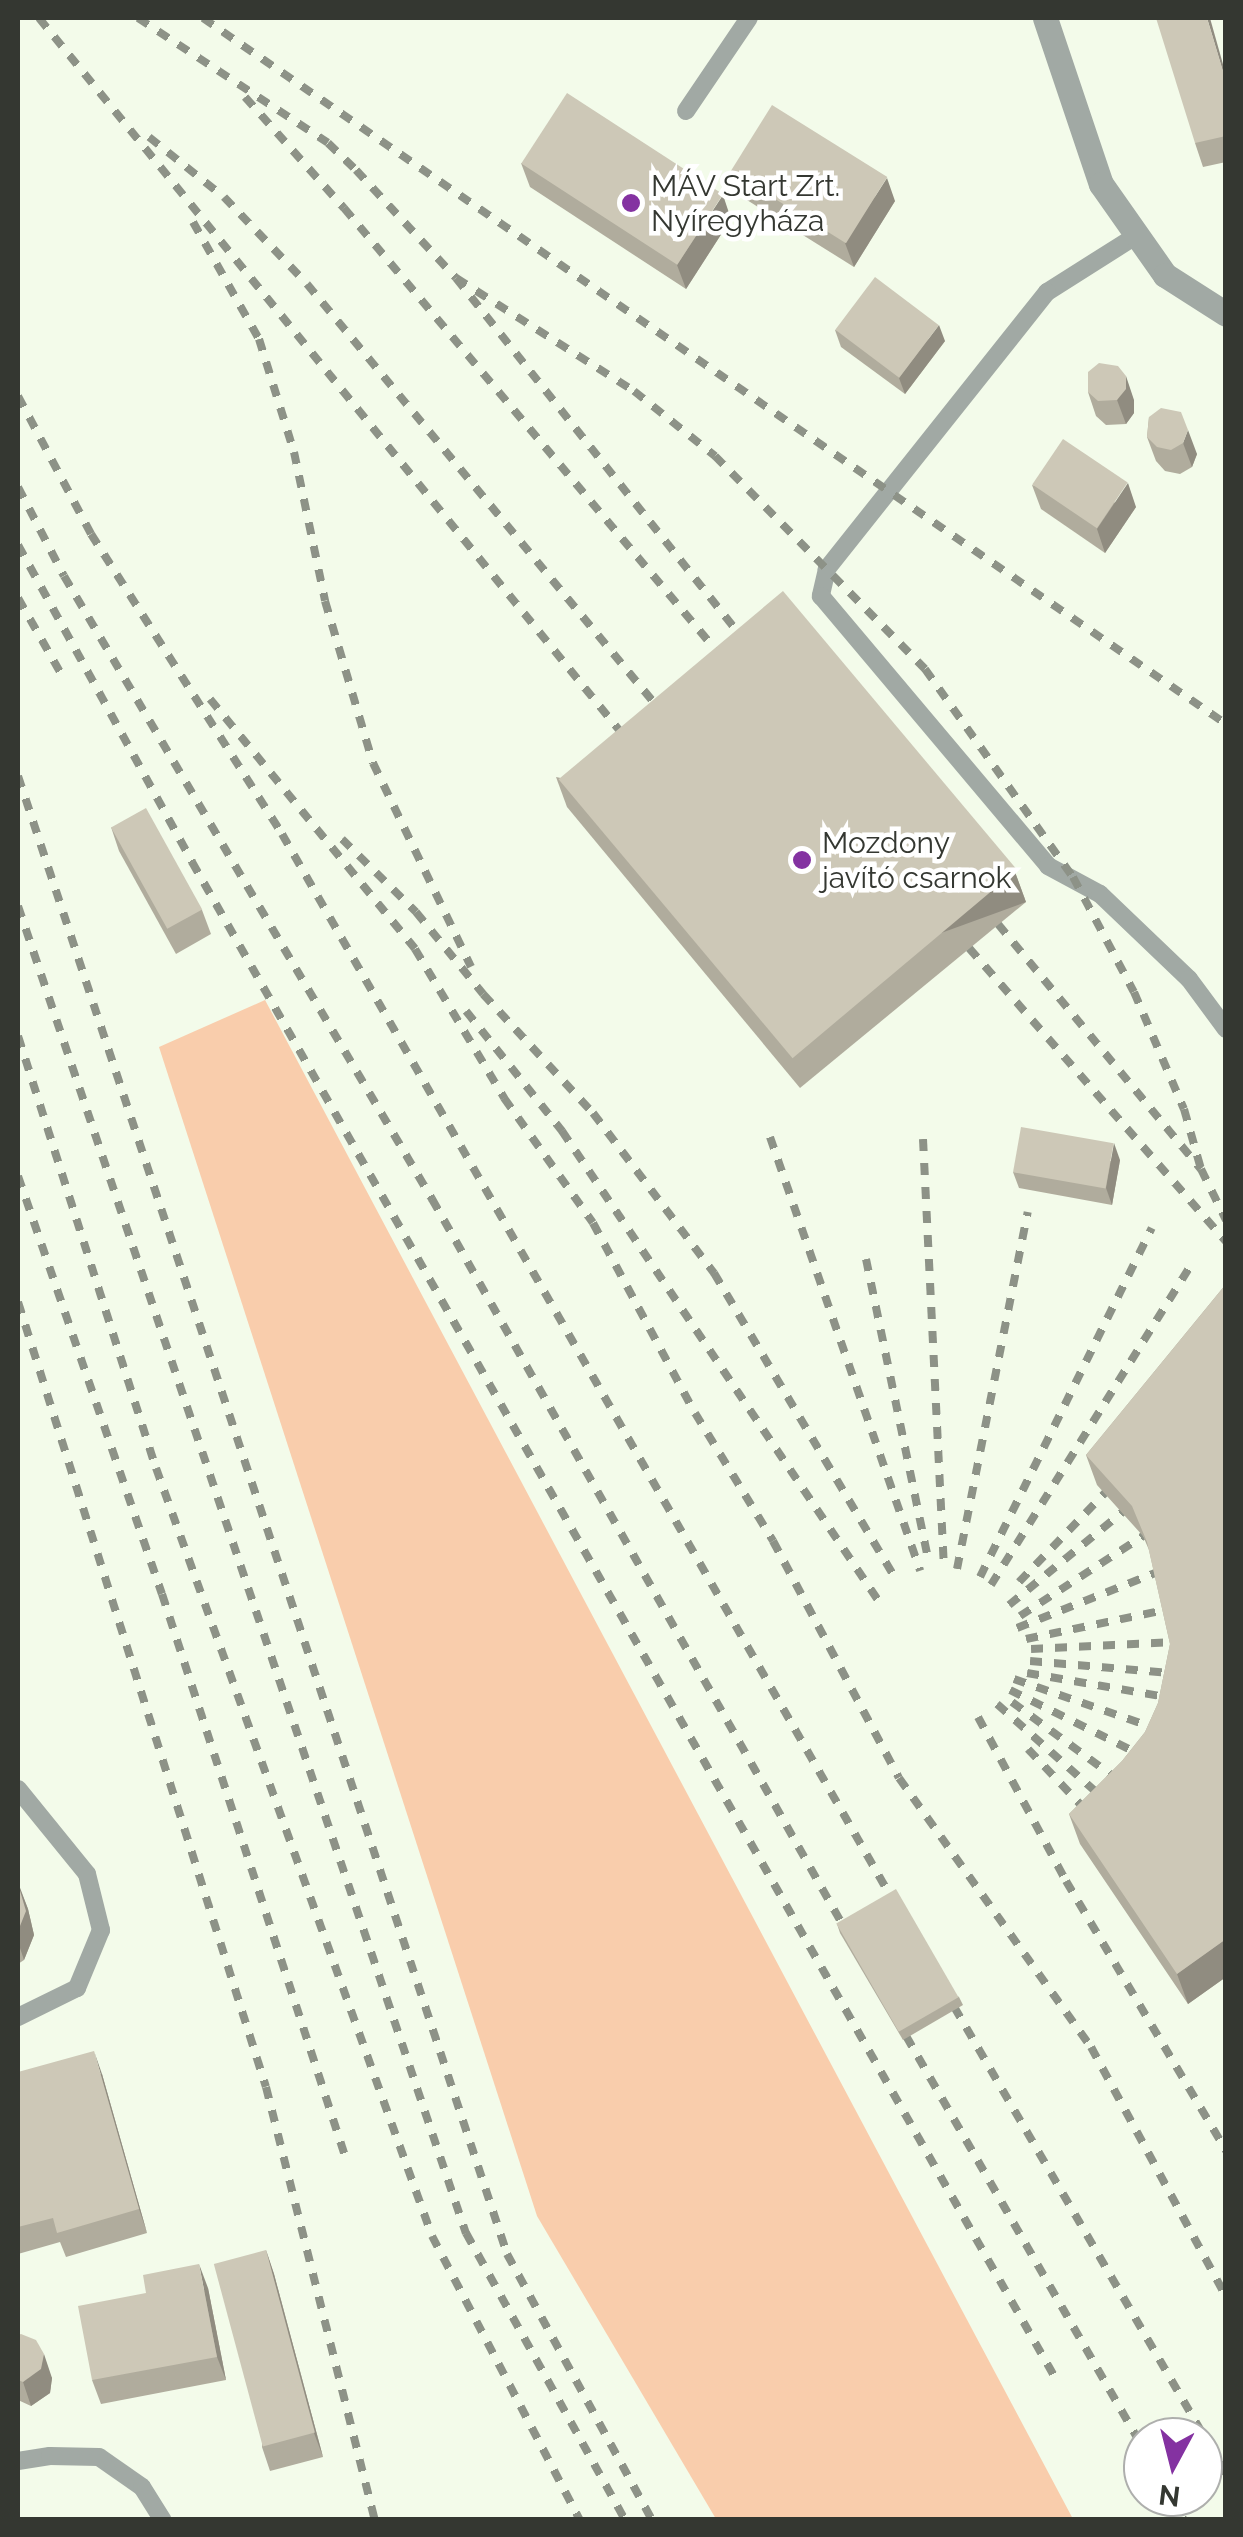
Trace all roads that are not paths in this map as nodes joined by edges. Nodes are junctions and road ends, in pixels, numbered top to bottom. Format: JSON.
{"nodes":[{"id":1,"x":750,"y":18,"type":"edge"},
{"id":2,"x":1045,"y":18,"type":"edge"},
{"id":3,"x":686,"y":112,"type":"dead end"},
{"id":4,"x":1134,"y":237,"type":"junction"},
{"id":5,"x":1226,"y":314,"type":"edge"},
{"id":6,"x":1200,"y":995,"type":"junction"},
{"id":7,"x":1226,"y":997,"type":"edge"},
{"id":8,"x":1226,"y":1029,"type":"edge"},
{"id":9,"x":18,"y":1788,"type":"edge"},
{"id":10,"x":18,"y":2017,"type":"edge"},
{"id":11,"x":18,"y":2461,"type":"edge"},
{"id":12,"x":163,"y":2520,"type":"edge"}],
"edges":[{"from":1,"to":3,"type":"lane"},
{"from":2,"to":4,"type":"street"},
{"from":4,"to":5,"type":"street"},
{"from":4,"to":6,"type":"lane"},
{"from":6,"to":7,"type":"lane"},
{"from":6,"to":8,"type":"lane"},
{"from":9,"to":10,"type":"lane"},
{"from":11,"to":12,"type":"lane"}]}
